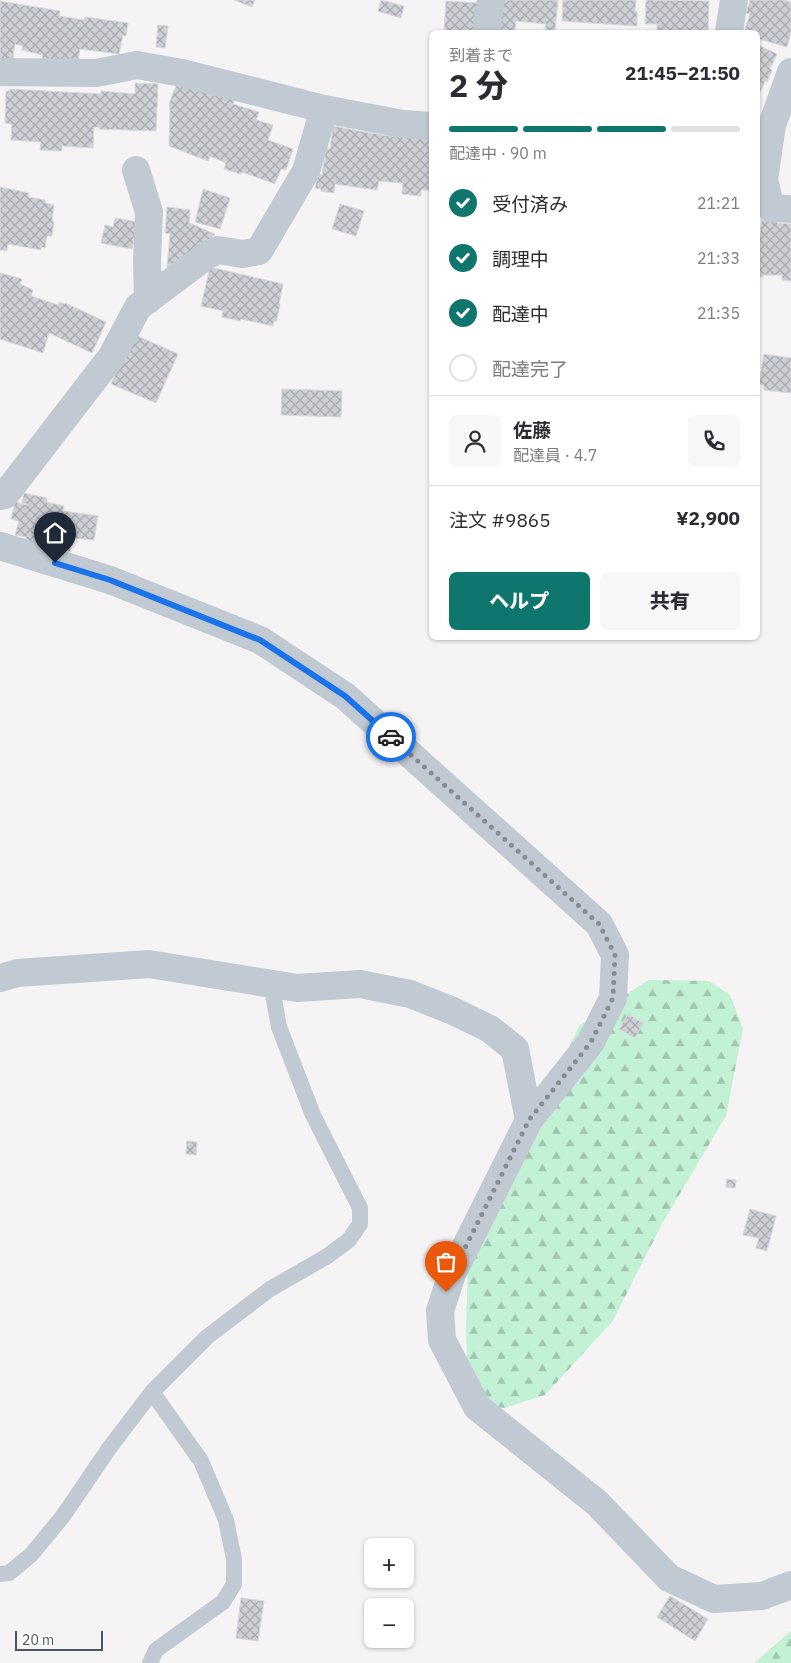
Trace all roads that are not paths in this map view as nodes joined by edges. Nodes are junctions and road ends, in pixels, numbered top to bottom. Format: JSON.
{"nodes":[{"id":1,"x":491,"y":0,"type":"edge"},
{"id":2,"x":734,"y":0,"type":"edge"},
{"id":3,"x":487,"y":30,"type":"edge"},
{"id":4,"x":729,"y":30,"type":"edge"},
{"id":5,"x":0,"y":72,"type":"edge"},
{"id":6,"x":791,"y":72,"type":"edge"},
{"id":7,"x":324,"y":108,"type":"junction"},
{"id":8,"x":429,"y":126,"type":"edge"},
{"id":9,"x":136,"y":170,"type":"dead end"},
{"id":10,"x":772,"y":206,"type":"edge"},
{"id":11,"x":148,"y":300,"type":"junction"},
{"id":12,"x":0,"y":496,"type":"edge"},
{"id":13,"x":0,"y":546,"type":"edge"},
{"id":14,"x":0,"y":978,"type":"edge"},
{"id":15,"x":271,"y":984,"type":"junction"},
{"id":16,"x":529,"y":1120,"type":"junction"},
{"id":17,"x":152,"y":1392,"type":"junction"},
{"id":18,"x":0,"y":1574,"type":"edge"},
{"id":19,"x":791,"y":1584,"type":"edge"},
{"id":20,"x":150,"y":1663,"type":"edge"}],
"edges":[{"from":1,"to":3,"type":"street"},
{"from":2,"to":4,"type":"street"},
{"from":5,"to":7,"type":"street"},
{"from":6,"to":10,"type":"street"},
{"from":7,"to":8,"type":"street"},
{"from":7,"to":11,"type":"street"},
{"from":9,"to":11,"type":"street"},
{"from":11,"to":12,"type":"street"},
{"from":13,"to":16,"type":"street"},
{"from":14,"to":15,"type":"street"},
{"from":15,"to":16,"type":"street"},
{"from":15,"to":17,"type":"lane"},
{"from":16,"to":19,"type":"street"},
{"from":17,"to":18,"type":"lane"},
{"from":17,"to":20,"type":"lane"}]}
